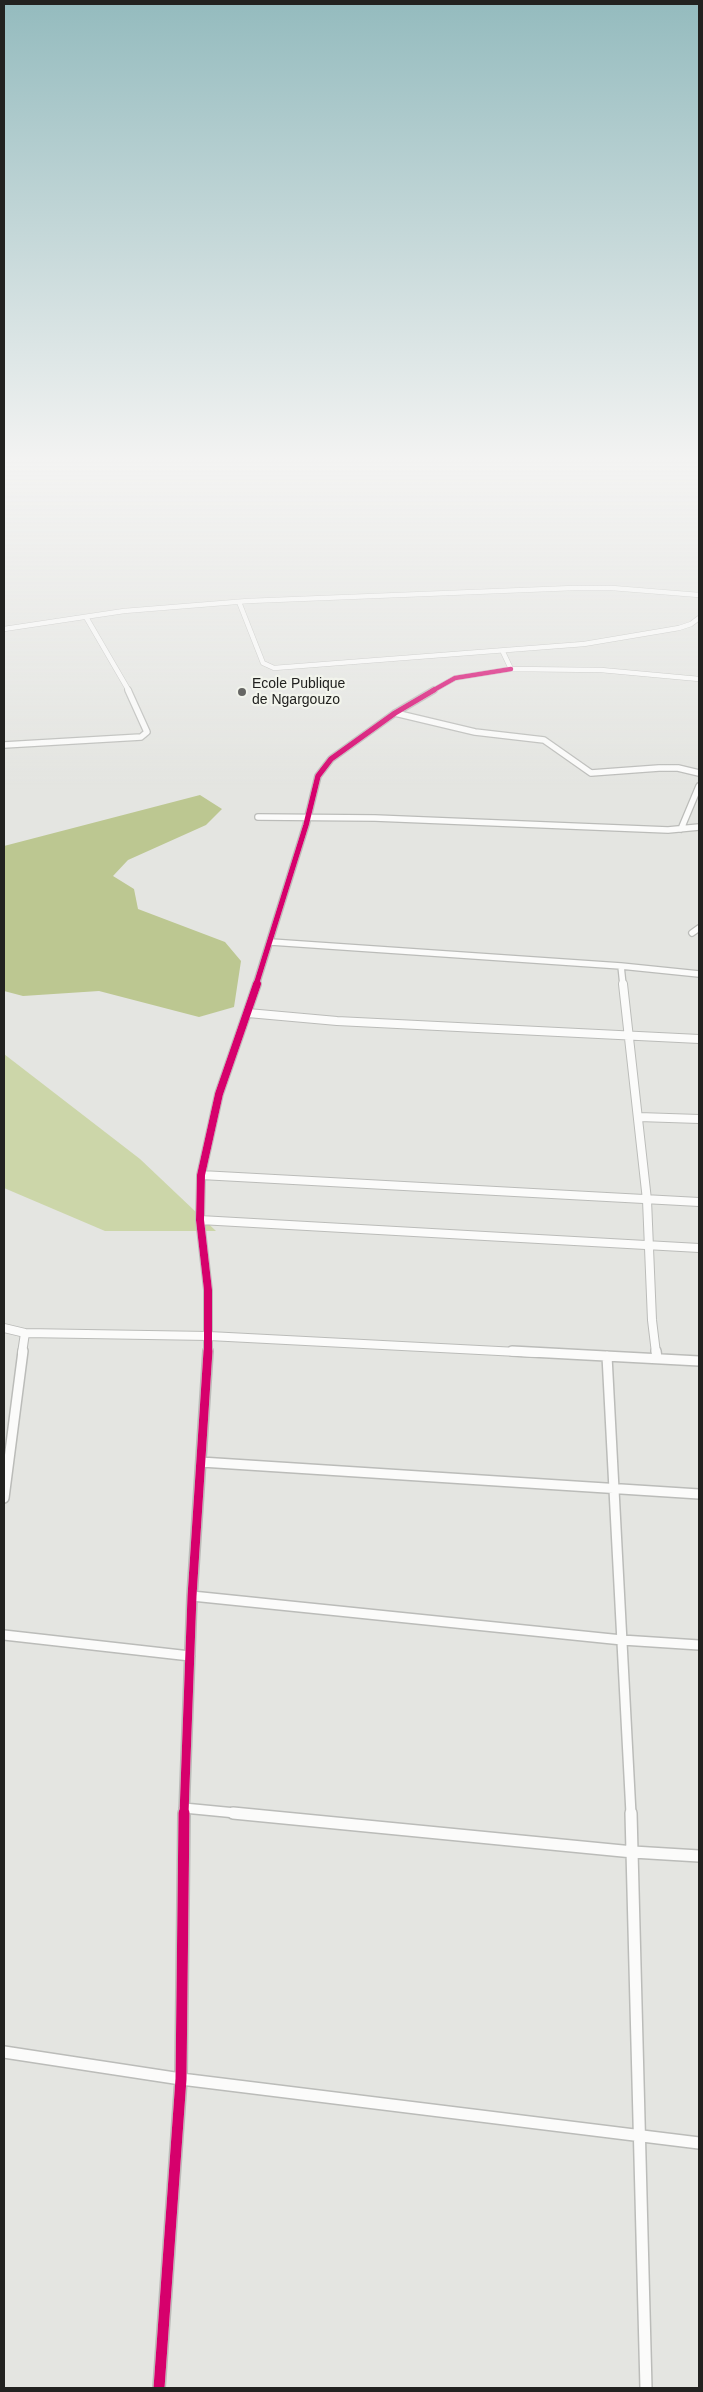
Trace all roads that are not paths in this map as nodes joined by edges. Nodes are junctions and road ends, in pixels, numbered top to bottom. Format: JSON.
{"nodes":[{"id":1,"x":699,"y":595,"type":"edge"},
{"id":2,"x":239,"y":602,"type":"junction"},
{"id":3,"x":86,"y":617,"type":"junction"},
{"id":4,"x":699,"y":618,"type":"edge"},
{"id":5,"x":4,"y":629,"type":"edge"},
{"id":6,"x":503,"y":652,"type":"junction"},
{"id":7,"x":511,"y":669,"type":"junction"},
{"id":8,"x":699,"y":679,"type":"edge"},
{"id":9,"x":395,"y":714,"type":"junction"},
{"id":10,"x":4,"y":745,"type":"edge"},
{"id":11,"x":699,"y":773,"type":"edge"},
{"id":12,"x":699,"y":786,"type":"edge"},
{"id":13,"x":258,"y":817,"type":"dead end"},
{"id":14,"x":308,"y":819,"type":"junction"},
{"id":15,"x":699,"y":827,"type":"edge"},
{"id":16,"x":681,"y":829,"type":"junction"},
{"id":17,"x":699,"y":928,"type":"edge"},
{"id":18,"x":692,"y":934,"type":"dead end"},
{"id":19,"x":272,"y":942,"type":"junction"},
{"id":20,"x":621,"y":966,"type":"junction"},
{"id":21,"x":699,"y":974,"type":"edge"},
{"id":22,"x":248,"y":1013,"type":"junction"},
{"id":23,"x":629,"y":1036,"type":"junction"},
{"id":24,"x":699,"y":1038,"type":"edge"},
{"id":25,"x":639,"y":1117,"type":"junction"},
{"id":26,"x":699,"y":1119,"type":"edge"},
{"id":27,"x":201,"y":1175,"type":"junction"},
{"id":28,"x":647,"y":1200,"type":"junction"},
{"id":29,"x":699,"y":1202,"type":"edge"},
{"id":30,"x":200,"y":1220,"type":"junction"},
{"id":31,"x":649,"y":1245,"type":"junction"},
{"id":32,"x":699,"y":1248,"type":"edge"},
{"id":33,"x":4,"y":1328,"type":"edge"},
{"id":34,"x":25,"y":1334,"type":"junction"},
{"id":35,"x":209,"y":1336,"type":"junction"},
{"id":36,"x":607,"y":1356,"type":"junction"},
{"id":37,"x":657,"y":1358,"type":"junction"},
{"id":38,"x":699,"y":1361,"type":"edge"},
{"id":39,"x":201,"y":1462,"type":"junction"},
{"id":40,"x":613,"y":1489,"type":"junction"},
{"id":41,"x":699,"y":1494,"type":"edge"},
{"id":42,"x":4,"y":1498,"type":"edge"},
{"id":43,"x":192,"y":1596,"type":"junction"},
{"id":44,"x":4,"y":1636,"type":"edge"},
{"id":45,"x":622,"y":1640,"type":"junction"},
{"id":46,"x":699,"y":1645,"type":"edge"},
{"id":47,"x":190,"y":1656,"type":"junction"},
{"id":48,"x":184,"y":1808,"type":"junction"},
{"id":49,"x":634,"y":1852,"type":"junction"},
{"id":50,"x":699,"y":1856,"type":"edge"},
{"id":51,"x":4,"y":2052,"type":"edge"},
{"id":52,"x":181,"y":2079,"type":"junction"},
{"id":53,"x":640,"y":2137,"type":"junction"},
{"id":54,"x":699,"y":2143,"type":"edge"},
{"id":55,"x":159,"y":2388,"type":"edge"},
{"id":56,"x":646,"y":2388,"type":"edge"}],
"edges":[{"from":1,"to":2,"type":"street"},
{"from":2,"to":3,"type":"street"},
{"from":2,"to":6,"type":"street"},
{"from":3,"to":5,"type":"street"},
{"from":3,"to":10,"type":"street"},
{"from":4,"to":6,"type":"street"},
{"from":6,"to":7,"type":"street"},
{"from":7,"to":8,"type":"street"},
{"from":7,"to":9,"type":"street"},
{"from":9,"to":11,"type":"street"},
{"from":9,"to":14,"type":"street"},
{"from":12,"to":16,"type":"street"},
{"from":13,"to":14,"type":"street"},
{"from":14,"to":16,"type":"street"},
{"from":14,"to":19,"type":"street"},
{"from":15,"to":16,"type":"street"},
{"from":17,"to":18,"type":"street"},
{"from":19,"to":20,"type":"street"},
{"from":19,"to":22,"type":"street"},
{"from":20,"to":21,"type":"street"},
{"from":20,"to":23,"type":"street"},
{"from":22,"to":23,"type":"street"},
{"from":22,"to":27,"type":"street"},
{"from":23,"to":24,"type":"street"},
{"from":23,"to":25,"type":"street"},
{"from":25,"to":26,"type":"street"},
{"from":25,"to":28,"type":"street"},
{"from":27,"to":28,"type":"street"},
{"from":27,"to":30,"type":"street"},
{"from":28,"to":29,"type":"street"},
{"from":28,"to":31,"type":"street"},
{"from":30,"to":31,"type":"street"},
{"from":30,"to":35,"type":"street"},
{"from":31,"to":32,"type":"street"},
{"from":31,"to":37,"type":"street"},
{"from":33,"to":34,"type":"street"},
{"from":34,"to":35,"type":"street"},
{"from":34,"to":42,"type":"street"},
{"from":35,"to":36,"type":"street"},
{"from":35,"to":39,"type":"street"},
{"from":36,"to":37,"type":"street"},
{"from":36,"to":40,"type":"street"},
{"from":37,"to":38,"type":"street"},
{"from":39,"to":40,"type":"street"},
{"from":39,"to":43,"type":"street"},
{"from":40,"to":41,"type":"street"},
{"from":40,"to":45,"type":"street"},
{"from":43,"to":45,"type":"street"},
{"from":43,"to":47,"type":"street"},
{"from":44,"to":47,"type":"street"},
{"from":45,"to":46,"type":"street"},
{"from":45,"to":49,"type":"street"},
{"from":47,"to":48,"type":"street"},
{"from":48,"to":49,"type":"street"},
{"from":48,"to":52,"type":"street"},
{"from":49,"to":50,"type":"street"},
{"from":49,"to":53,"type":"street"},
{"from":51,"to":52,"type":"street"},
{"from":52,"to":53,"type":"street"},
{"from":52,"to":55,"type":"street"},
{"from":53,"to":54,"type":"street"},
{"from":53,"to":56,"type":"street"}]}
